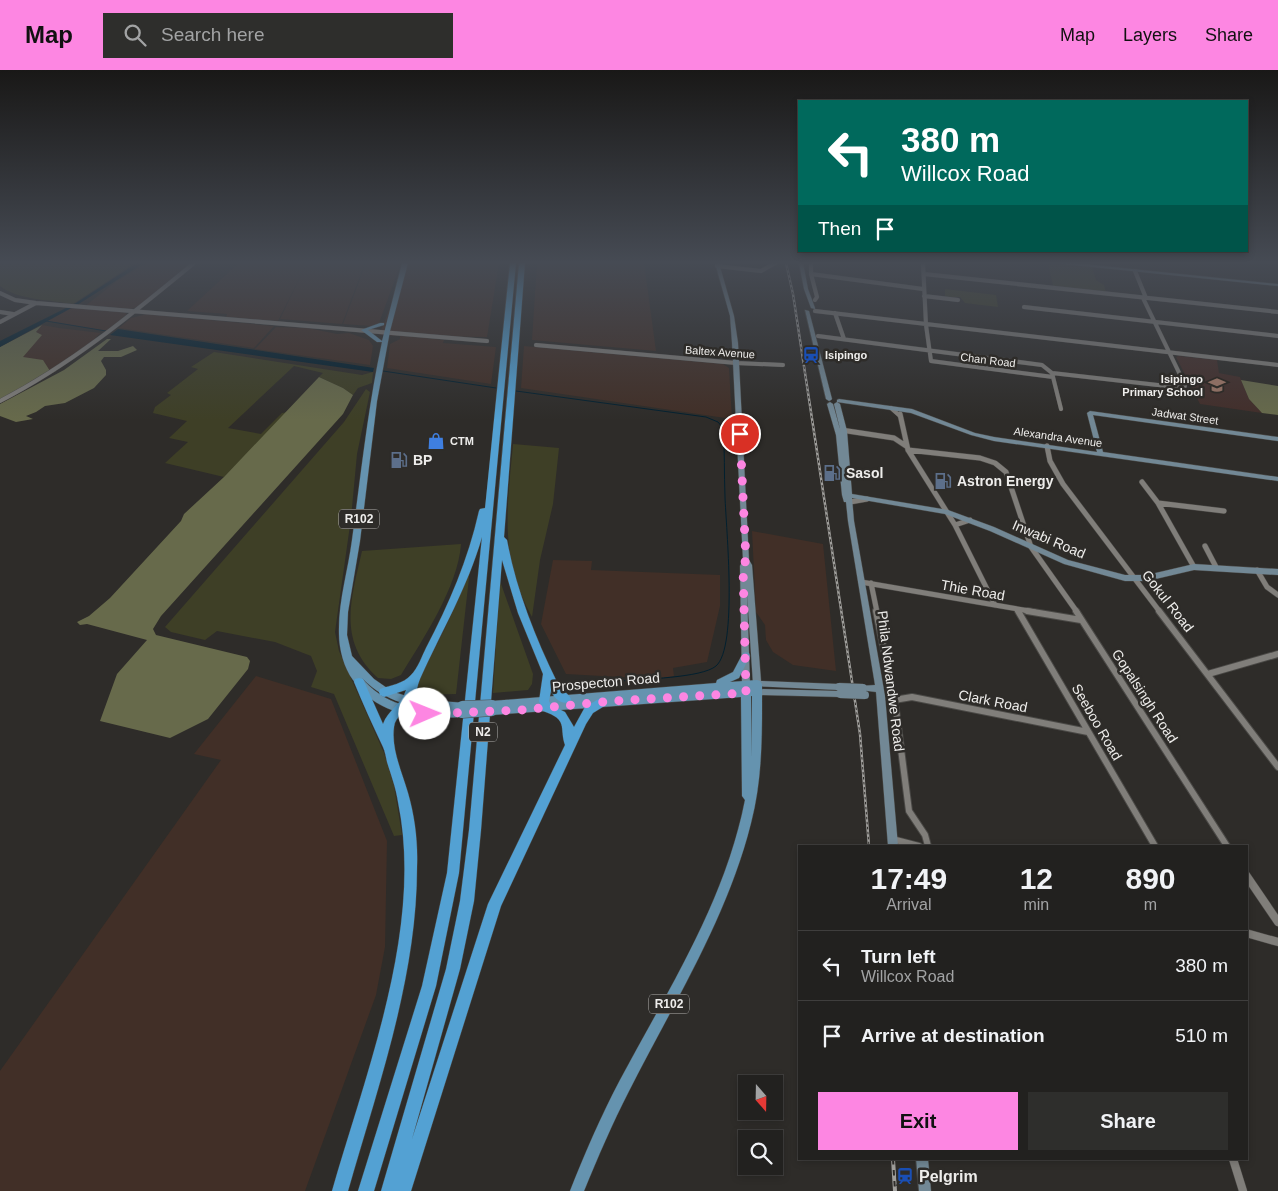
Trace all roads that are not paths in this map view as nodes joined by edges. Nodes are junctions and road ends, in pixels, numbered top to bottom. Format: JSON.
{"nodes":[{"id":1,"x":11,"y":315,"type":"edge"},
{"id":2,"x":135,"y":315,"type":"edge"},
{"id":3,"x":189,"y":315,"type":"edge"},
{"id":4,"x":508,"y":315,"type":"edge"},
{"id":5,"x":518,"y":315,"type":"edge"},
{"id":6,"x":731,"y":315,"type":"edge"},
{"id":7,"x":813,"y":315,"type":"edge"},
{"id":8,"x":813,"y":315,"type":"edge"},
{"id":9,"x":836,"y":315,"type":"edge"},
{"id":10,"x":854,"y":315,"type":"edge"},
{"id":11,"x":925,"y":315,"type":"edge"},
{"id":12,"x":1097,"y":315,"type":"edge"},
{"id":13,"x":1152,"y":315,"type":"edge"},
{"id":14,"x":388,"y":316,"type":"joint"},
{"id":15,"x":128,"y":317,"type":"joint"},
{"id":16,"x":0,"y":322,"type":"edge"},
{"id":17,"x":1155,"y":322,"type":"junction"},
{"id":18,"x":382,"y":324,"type":"junction"},
{"id":19,"x":926,"y":324,"type":"junction"},
{"id":20,"x":364,"y":330,"type":"junction"},
{"id":21,"x":382,"y":332,"type":"junction"},
{"id":22,"x":818,"y":336,"type":"junction"},
{"id":23,"x":1278,"y":336,"type":"edge"},
{"id":24,"x":844,"y":339,"type":"junction"},
{"id":25,"x":487,"y":341,"type":"dead end"},
{"id":26,"x":381,"y":344,"type":"junction"},
{"id":27,"x":536,"y":345,"type":"dead end"},
{"id":28,"x":930,"y":351,"type":"junction"},
{"id":29,"x":1169,"y":352,"type":"junction"},
{"id":30,"x":736,"y":363,"type":"junction"},
{"id":31,"x":784,"y":365,"type":"dead end"},
{"id":32,"x":1278,"y":365,"type":"edge"},
{"id":33,"x":378,"y":366,"type":"joint"},
{"id":34,"x":1052,"y":375,"type":"junction"},
{"id":35,"x":834,"y":401,"type":"junction"},
{"id":36,"x":0,"y":402,"type":"edge"},
{"id":37,"x":891,"y":408,"type":"junction"},
{"id":38,"x":1061,"y":409,"type":"dead end"},
{"id":39,"x":912,"y":411,"type":"junction"},
{"id":40,"x":900,"y":414,"type":"junction"},
{"id":41,"x":842,"y":430,"type":"junction"},
{"id":42,"x":904,"y":434,"type":"junction"},
{"id":43,"x":894,"y":438,"type":"junction"},
{"id":44,"x":1278,"y":439,"type":"edge"},
{"id":45,"x":1047,"y":446,"type":"junction"},
{"id":46,"x":907,"y":448,"type":"junction"},
{"id":47,"x":1100,"y":453,"type":"junction"},
{"id":48,"x":1278,"y":479,"type":"edge"},
{"id":49,"x":1142,"y":482,"type":"dead end"},
{"id":50,"x":491,"y":487,"type":"junction"},
{"id":51,"x":848,"y":498,"type":"junction"},
{"id":52,"x":1158,"y":503,"type":"junction"},
{"id":53,"x":1224,"y":511,"type":"dead end"},
{"id":54,"x":946,"y":512,"type":"junction"},
{"id":55,"x":970,"y":520,"type":"junction"},
{"id":56,"x":500,"y":524,"type":"junction"},
{"id":57,"x":955,"y":525,"type":"junction"},
{"id":58,"x":1205,"y":546,"type":"dead end"},
{"id":59,"x":1031,"y":547,"type":"junction"},
{"id":60,"x":1042,"y":556,"type":"junction"},
{"id":61,"x":746,"y":560,"type":"junction"},
{"id":62,"x":1194,"y":567,"type":"junction"},
{"id":63,"x":1216,"y":567,"type":"junction"},
{"id":64,"x":1257,"y":570,"type":"junction"},
{"id":65,"x":1278,"y":572,"type":"edge"},
{"id":66,"x":1135,"y":579,"type":"junction"},
{"id":67,"x":862,"y":582,"type":"junction"},
{"id":68,"x":871,"y":584,"type":"junction"},
{"id":69,"x":1278,"y":595,"type":"edge"},
{"id":70,"x":995,"y":605,"type":"junction"},
{"id":71,"x":1018,"y":610,"type":"junction"},
{"id":72,"x":1081,"y":620,"type":"junction"},
{"id":73,"x":1278,"y":654,"type":"edge"},
{"id":74,"x":746,"y":656,"type":"junction"},
{"id":75,"x":350,"y":659,"type":"junction"},
{"id":76,"x":547,"y":672,"type":"junction"},
{"id":77,"x":1208,"y":674,"type":"junction"},
{"id":78,"x":416,"y":678,"type":"junction"},
{"id":79,"x":359,"y":682,"type":"junction"},
{"id":80,"x":706,"y":686,"type":"junction"},
{"id":81,"x":757,"y":688,"type":"junction"},
{"id":82,"x":746,"y":689,"type":"junction"},
{"id":83,"x":384,"y":692,"type":"junction"},
{"id":84,"x":880,"y":693,"type":"junction"},
{"id":85,"x":566,"y":698,"type":"junction"},
{"id":86,"x":894,"y":700,"type":"junction"},
{"id":87,"x":602,"y":702,"type":"junction"},
{"id":88,"x":545,"y":704,"type":"junction"},
{"id":89,"x":403,"y":706,"type":"junction"},
{"id":90,"x":1088,"y":732,"type":"junction"},
{"id":91,"x":568,"y":747,"type":"junction"},
{"id":92,"x":392,"y":758,"type":"junction"},
{"id":93,"x":1278,"y":767,"type":"edge"},
{"id":94,"x":747,"y":811,"type":"junction"},
{"id":95,"x":892,"y":843,"type":"edge"},
{"id":96,"x":910,"y":845,"type":"edge"},
{"id":97,"x":928,"y":845,"type":"edge"},
{"id":98,"x":1154,"y":845,"type":"edge"},
{"id":99,"x":1226,"y":845,"type":"edge"},
{"id":100,"x":1248,"y":878,"type":"edge"},
{"id":101,"x":1278,"y":922,"type":"edge"},
{"id":102,"x":1248,"y":934,"type":"edge"},
{"id":103,"x":1278,"y":942,"type":"edge"},
{"id":104,"x":922,"y":1160,"type":"edge"},
{"id":105,"x":1233,"y":1160,"type":"edge"},
{"id":106,"x":340,"y":1191,"type":"edge"},
{"id":107,"x":366,"y":1191,"type":"edge"},
{"id":108,"x":389,"y":1191,"type":"edge"},
{"id":109,"x":403,"y":1191,"type":"edge"},
{"id":110,"x":577,"y":1191,"type":"edge"},
{"id":111,"x":925,"y":1191,"type":"edge"},
{"id":112,"x":1243,"y":1191,"type":"edge"}],
"edges":[{"from":1,"to":16,"type":"street"},
{"from":2,"to":15,"type":"street"},
{"from":3,"to":20,"type":"street"},
{"from":4,"to":50,"type":"highway","number":"N2"},
{"from":5,"to":56,"type":"highway","number":"N2"},
{"from":6,"to":30,"type":"street"},
{"from":7,"to":22,"type":"street","name":"Phila Ndwandwe Road"},
{"from":8,"to":35,"type":"street","name":"Phila Ndwandwe Road"},
{"from":9,"to":24,"type":"street"},
{"from":10,"to":19,"type":"street"},
{"from":11,"to":19,"type":"street"},
{"from":12,"to":17,"type":"street"},
{"from":13,"to":17,"type":"street"},
{"from":14,"to":18,"type":"main road","number":"R102"},
{"from":14,"to":21,"type":"main road","number":"R102"},
{"from":15,"to":36,"type":"street"},
{"from":17,"to":23,"type":"street"},
{"from":17,"to":29,"type":"street"},
{"from":18,"to":20,"type":"main road"},
{"from":18,"to":21,"type":"main road","number":"R102"},
{"from":19,"to":28,"type":"street"},
{"from":19,"to":29,"type":"street"},
{"from":20,"to":21,"type":"street"},
{"from":20,"to":26,"type":"main road"},
{"from":21,"to":25,"type":"street"},
{"from":21,"to":26,"type":"main road","number":"R102"},
{"from":22,"to":24,"type":"street"},
{"from":22,"to":35,"type":"street","name":"Phila Ndwandwe Road"},
{"from":24,"to":28,"type":"street"},
{"from":26,"to":33,"type":"main road","name":"Prospecton Road","number":"R102"},
{"from":27,"to":30,"type":"street","name":"Baltex Avenue"},
{"from":28,"to":34,"type":"street"},
{"from":28,"to":34,"type":"street","name":"Chan Road"},
{"from":29,"to":32,"type":"street"},
{"from":29,"to":34,"type":"street"},
{"from":30,"to":31,"type":"street","name":"Baltex Avenue"},
{"from":30,"to":61,"type":"street"},
{"from":33,"to":75,"type":"main road","name":"Prospecton Road","number":"R102"},
{"from":34,"to":38,"type":"street"},
{"from":35,"to":37,"type":"street","name":"Alexandra Avenue"},
{"from":35,"to":41,"type":"street","name":"Phila Ndwandwe Road"},
{"from":37,"to":39,"type":"street","name":"Alexandra Avenue"},
{"from":37,"to":40,"type":"street"},
{"from":39,"to":40,"type":"street"},
{"from":39,"to":45,"type":"street","name":"Alexandra Avenue"},
{"from":40,"to":42,"type":"street"},
{"from":41,"to":43,"type":"street"},
{"from":41,"to":51,"type":"street","name":"Phila Ndwandwe Road"},
{"from":42,"to":43,"type":"street"},
{"from":42,"to":46,"type":"street"},
{"from":43,"to":46,"type":"street"},
{"from":44,"to":47,"type":"street","name":"Jadwat Street"},
{"from":45,"to":47,"type":"street","name":"Alexandra Avenue"},
{"from":45,"to":66,"type":"street","name":"Gokul Road"},
{"from":46,"to":54,"type":"street"},
{"from":46,"to":59,"type":"street"},
{"from":47,"to":48,"type":"street","name":"Alexandra Avenue"},
{"from":49,"to":52,"type":"street"},
{"from":50,"to":78,"type":"highway"},
{"from":50,"to":107,"type":"highway","number":"N2"},
{"from":51,"to":54,"type":"street","name":"Inwabi Road"},
{"from":51,"to":67,"type":"street","name":"Phila Ndwandwe Road"},
{"from":52,"to":53,"type":"street"},
{"from":52,"to":62,"type":"street"},
{"from":54,"to":55,"type":"street","name":"Inwabi Road"},
{"from":54,"to":57,"type":"street"},
{"from":55,"to":57,"type":"street"},
{"from":55,"to":59,"type":"street","name":"Inwabi Road"},
{"from":56,"to":76,"type":"highway"},
{"from":56,"to":108,"type":"highway","number":"N2"},
{"from":57,"to":70,"type":"street"},
{"from":58,"to":63,"type":"street"},
{"from":59,"to":60,"type":"street","name":"Inwabi Road"},
{"from":60,"to":66,"type":"street","name":"Inwabi Road"},
{"from":60,"to":72,"type":"street","name":"Gopalsingh Road"},
{"from":61,"to":74,"type":"street"},
{"from":61,"to":81,"type":"street"},
{"from":62,"to":63,"type":"street","name":"Inwabi Road"},
{"from":62,"to":66,"type":"street","name":"Inwabi Road"},
{"from":63,"to":64,"type":"street","name":"Inwabi Road"},
{"from":64,"to":65,"type":"street","name":"Inwabi Road"},
{"from":64,"to":69,"type":"street"},
{"from":66,"to":77,"type":"street","name":"Gokul Road"},
{"from":67,"to":68,"type":"street","name":"Thie Road"},
{"from":67,"to":84,"type":"street","name":"Phila Ndwandwe Road"},
{"from":68,"to":70,"type":"street","name":"Thie Road"},
{"from":68,"to":86,"type":"street","name":"Phila Ndwandwe Road"},
{"from":70,"to":71,"type":"street","name":"Thie Road"},
{"from":71,"to":72,"type":"street","name":"Thie Road"},
{"from":71,"to":90,"type":"street","name":"Seeboo Road"},
{"from":72,"to":99,"type":"street","name":"Gopalsingh Road"},
{"from":73,"to":77,"type":"street"},
{"from":74,"to":80,"type":"main road"},
{"from":74,"to":82,"type":"street"},
{"from":75,"to":79,"type":"main road","name":"Prospecton Road","number":"R102"},
{"from":75,"to":83,"type":"main road","name":"Prospecton Road","number":"R102"},
{"from":76,"to":85,"type":"highway"},
{"from":76,"to":88,"type":"highway"},
{"from":77,"to":93,"type":"street","name":"Gokul Road"},
{"from":78,"to":83,"type":"highway"},
{"from":78,"to":89,"type":"highway"},
{"from":79,"to":89,"type":"main road","name":"Prospecton Road","number":"R102"},
{"from":79,"to":92,"type":"highway"},
{"from":80,"to":82,"type":"main road","name":"Prospecton Road","number":"R102"},
{"from":80,"to":85,"type":"main road","name":"Prospecton Road","number":"R102"},
{"from":81,"to":82,"type":"main road","name":"Prospecton Road","number":"R102"},
{"from":81,"to":84,"type":"street","name":"Prospecton Road","bridge":true},
{"from":81,"to":94,"type":"main road","number":"R102"},
{"from":82,"to":87,"type":"main road","name":"Prospecton Road","number":"R102"},
{"from":82,"to":94,"type":"main road","number":"R102"},
{"from":83,"to":89,"type":"main road","name":"Prospecton Road","number":"R102"},
{"from":84,"to":95,"type":"street","name":"Phila Ndwandwe Road"},
{"from":85,"to":88,"type":"main road","name":"Prospecton Road","number":"R102"},
{"from":86,"to":90,"type":"street","name":"Clark Road"},
{"from":86,"to":97,"type":"street","name":"Phila Ndwandwe Road"},
{"from":87,"to":88,"type":"main road","name":"Prospecton Road","number":"R102"},
{"from":87,"to":91,"type":"highway"},
{"from":88,"to":89,"type":"main road","name":"Prospecton Road","number":"R102","bridge":true},
{"from":88,"to":91,"type":"highway"},
{"from":89,"to":92,"type":"highway"},
{"from":90,"to":98,"type":"street","name":"Seeboo Road"},
{"from":91,"to":109,"type":"highway"},
{"from":92,"to":106,"type":"highway"},
{"from":94,"to":110,"type":"main road","number":"R102"},
{"from":95,"to":96,"type":"street"},
{"from":100,"to":101,"type":"street"},
{"from":102,"to":103,"type":"street"},
{"from":104,"to":111,"type":"street"},
{"from":105,"to":112,"type":"street"}]}
